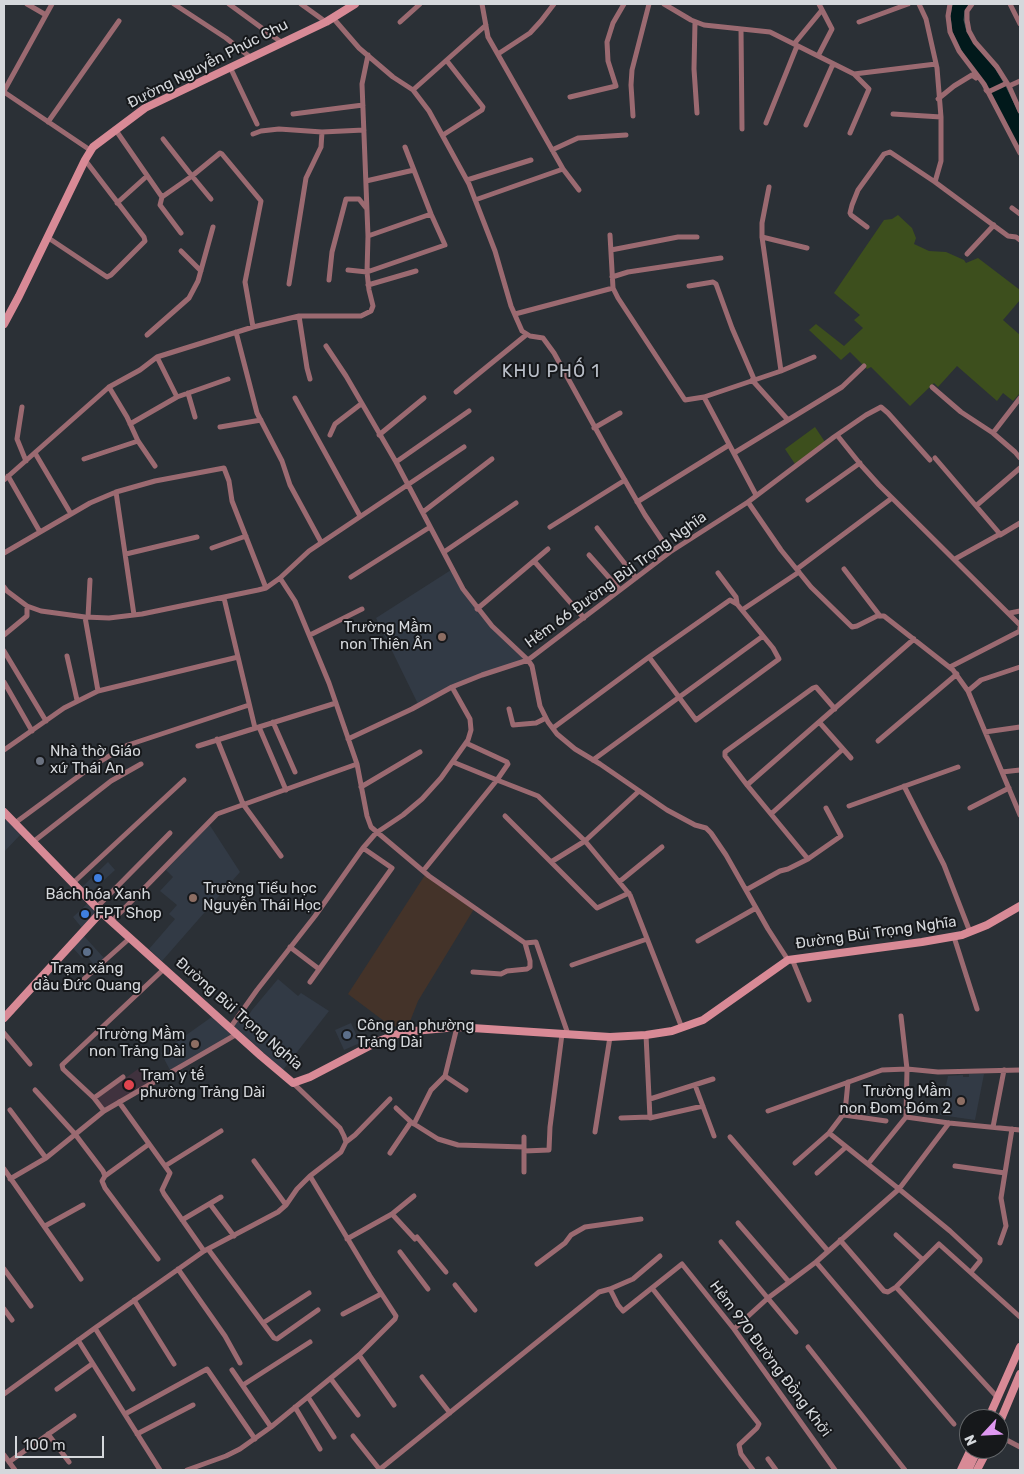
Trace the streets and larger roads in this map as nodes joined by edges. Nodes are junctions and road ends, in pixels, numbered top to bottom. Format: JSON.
{"nodes":[{"id":1,"x":27,"y":4,"type":"edge"},
{"id":2,"x":52,"y":4,"type":"edge"},
{"id":3,"x":174,"y":4,"type":"edge"},
{"id":4,"x":229,"y":4,"type":"edge"},
{"id":5,"x":301,"y":4,"type":"edge"},
{"id":6,"x":355,"y":4,"type":"edge"},
{"id":7,"x":420,"y":4,"type":"edge"},
{"id":8,"x":482,"y":4,"type":"edge"},
{"id":9,"x":554,"y":4,"type":"edge"},
{"id":10,"x":624,"y":4,"type":"edge"},
{"id":11,"x":649,"y":4,"type":"edge"},
{"id":12,"x":664,"y":4,"type":"edge"},
{"id":13,"x":819,"y":4,"type":"edge"},
{"id":14,"x":908,"y":4,"type":"edge"},
{"id":15,"x":919,"y":4,"type":"edge"},
{"id":16,"x":950,"y":4,"type":"edge"},
{"id":17,"x":972,"y":4,"type":"edge"},
{"id":18,"x":1010,"y":4,"type":"edge"},
{"id":19,"x":822,"y":10,"type":"junction"},
{"id":20,"x":46,"y":15,"type":"junction"},
{"id":21,"x":330,"y":20,"type":"junction"},
{"id":22,"x":119,"y":21,"type":"dead end"},
{"id":23,"x":400,"y":22,"type":"dead end"},
{"id":24,"x":695,"y":22,"type":"junction"},
{"id":25,"x":859,"y":22,"type":"dead end"},
{"id":26,"x":1020,"y":24,"type":"edge"},
{"id":27,"x":486,"y":25,"type":"junction"},
{"id":28,"x":741,"y":29,"type":"junction"},
{"id":29,"x":282,"y":42,"type":"junction"},
{"id":30,"x":796,"y":45,"type":"junction"},
{"id":31,"x":498,"y":54,"type":"junction"},
{"id":32,"x":368,"y":55,"type":"junction"},
{"id":33,"x":818,"y":56,"type":"junction"},
{"id":34,"x":250,"y":58,"type":"junction"},
{"id":35,"x":447,"y":61,"type":"junction"},
{"id":36,"x":833,"y":64,"type":"junction"},
{"id":37,"x":936,"y":64,"type":"junction"},
{"id":38,"x":230,"y":67,"type":"junction"},
{"id":39,"x":854,"y":74,"type":"junction"},
{"id":40,"x":1020,"y":81,"type":"edge"},
{"id":41,"x":1008,"y":85,"type":"junction"},
{"id":42,"x":413,"y":90,"type":"junction"},
{"id":43,"x":4,"y":92,"type":"edge"},
{"id":44,"x":988,"y":92,"type":"junction"},
{"id":45,"x":570,"y":97,"type":"dead end"},
{"id":46,"x":938,"y":99,"type":"junction"},
{"id":47,"x":363,"y":105,"type":"junction"},
{"id":48,"x":1020,"y":111,"type":"edge"},
{"id":49,"x":697,"y":113,"type":"dead end"},
{"id":50,"x":293,"y":114,"type":"dead end"},
{"id":51,"x":894,"y":114,"type":"dead end"},
{"id":52,"x":633,"y":116,"type":"dead end"},
{"id":53,"x":941,"y":117,"type":"junction"},
{"id":54,"x":48,"y":122,"type":"junction"},
{"id":55,"x":766,"y":123,"type":"dead end"},
{"id":56,"x":257,"y":124,"type":"dead end"},
{"id":57,"x":806,"y":125,"type":"dead end"},
{"id":58,"x":115,"y":129,"type":"junction"},
{"id":59,"x":742,"y":129,"type":"dead end"},
{"id":60,"x":364,"y":130,"type":"junction"},
{"id":61,"x":322,"y":132,"type":"junction"},
{"id":62,"x":850,"y":133,"type":"dead end"},
{"id":63,"x":253,"y":134,"type":"dead end"},
{"id":64,"x":443,"y":134,"type":"junction"},
{"id":65,"x":626,"y":134,"type":"dead end"},
{"id":66,"x":163,"y":139,"type":"dead end"},
{"id":67,"x":405,"y":147,"type":"dead end"},
{"id":68,"x":90,"y":150,"type":"junction"},
{"id":69,"x":552,"y":150,"type":"junction"},
{"id":70,"x":1020,"y":153,"type":"edge"},
{"id":71,"x":85,"y":160,"type":"junction"},
{"id":72,"x":531,"y":160,"type":"dead end"},
{"id":73,"x":563,"y":169,"type":"junction"},
{"id":74,"x":414,"y":170,"type":"junction"},
{"id":75,"x":147,"y":176,"type":"junction"},
{"id":76,"x":192,"y":176,"type":"junction"},
{"id":77,"x":467,"y":180,"type":"junction"},
{"id":78,"x":366,"y":181,"type":"junction"},
{"id":79,"x":935,"y":182,"type":"junction"},
{"id":80,"x":769,"y":188,"type":"dead end"},
{"id":81,"x":579,"y":190,"type":"dead end"},
{"id":82,"x":162,"y":198,"type":"junction"},
{"id":83,"x":211,"y":199,"type":"dead end"},
{"id":84,"x":475,"y":200,"type":"junction"},
{"id":85,"x":117,"y":203,"type":"junction"},
{"id":86,"x":1012,"y":208,"type":"dead end"},
{"id":87,"x":367,"y":209,"type":"junction"},
{"id":88,"x":431,"y":214,"type":"junction"},
{"id":89,"x":1020,"y":214,"type":"edge"},
{"id":90,"x":994,"y":225,"type":"junction"},
{"id":91,"x":213,"y":227,"type":"dead end"},
{"id":92,"x":867,"y":227,"type":"dead end"},
{"id":93,"x":181,"y":233,"type":"dead end"},
{"id":94,"x":610,"y":235,"type":"dead end"},
{"id":95,"x":368,"y":236,"type":"junction"},
{"id":96,"x":47,"y":237,"type":"junction"},
{"id":97,"x":697,"y":237,"type":"dead end"},
{"id":98,"x":762,"y":237,"type":"junction"},
{"id":99,"x":1020,"y":240,"type":"edge"},
{"id":100,"x":807,"y":248,"type":"dead end"},
{"id":101,"x":611,"y":250,"type":"junction"},
{"id":102,"x":181,"y":251,"type":"dead end"},
{"id":103,"x":967,"y":254,"type":"dead end"},
{"id":104,"x":721,"y":258,"type":"dead end"},
{"id":105,"x":201,"y":270,"type":"junction"},
{"id":106,"x":348,"y":270,"type":"dead end"},
{"id":107,"x":416,"y":271,"type":"dead end"},
{"id":108,"x":367,"y":272,"type":"junction"},
{"id":109,"x":612,"y":277,"type":"junction"},
{"id":110,"x":329,"y":280,"type":"dead end"},
{"id":111,"x":289,"y":284,"type":"dead end"},
{"id":112,"x":368,"y":285,"type":"junction"},
{"id":113,"x":688,"y":286,"type":"dead end"},
{"id":114,"x":613,"y":288,"type":"junction"},
{"id":115,"x":515,"y":314,"type":"junction"},
{"id":116,"x":299,"y":316,"type":"junction"},
{"id":117,"x":4,"y":324,"type":"edge"},
{"id":118,"x":253,"y":327,"type":"junction"},
{"id":119,"x":236,"y":332,"type":"junction"},
{"id":120,"x":147,"y":335,"type":"dead end"},
{"id":121,"x":526,"y":335,"type":"junction"},
{"id":122,"x":326,"y":346,"type":"dead end"},
{"id":123,"x":157,"y":357,"type":"junction"},
{"id":124,"x":814,"y":357,"type":"dead end"},
{"id":125,"x":864,"y":366,"type":"dead end"},
{"id":126,"x":781,"y":371,"type":"junction"},
{"id":127,"x":228,"y":379,"type":"dead end"},
{"id":128,"x":310,"y":379,"type":"dead end"},
{"id":129,"x":753,"y":379,"type":"junction"},
{"id":130,"x":932,"y":386,"type":"dead end"},
{"id":131,"x":109,"y":387,"type":"junction"},
{"id":132,"x":456,"y":392,"type":"dead end"},
{"id":133,"x":188,"y":393,"type":"junction"},
{"id":134,"x":177,"y":397,"type":"junction"},
{"id":135,"x":704,"y":397,"type":"junction"},
{"id":136,"x":296,"y":398,"type":"dead end"},
{"id":137,"x":424,"y":398,"type":"dead end"},
{"id":138,"x":1020,"y":398,"type":"edge"},
{"id":139,"x":361,"y":404,"type":"junction"},
{"id":140,"x":22,"y":408,"type":"dead end"},
{"id":141,"x":469,"y":411,"type":"dead end"},
{"id":142,"x":620,"y":413,"type":"dead end"},
{"id":143,"x":195,"y":417,"type":"dead end"},
{"id":144,"x":261,"y":420,"type":"junction"},
{"id":145,"x":788,"y":420,"type":"junction"},
{"id":146,"x":130,"y":424,"type":"junction"},
{"id":147,"x":220,"y":427,"type":"dead end"},
{"id":148,"x":594,"y":428,"type":"junction"},
{"id":149,"x":993,"y":433,"type":"junction"},
{"id":150,"x":330,"y":435,"type":"dead end"},
{"id":151,"x":379,"y":435,"type":"junction"},
{"id":152,"x":837,"y":435,"type":"junction"},
{"id":153,"x":138,"y":441,"type":"junction"},
{"id":154,"x":729,"y":445,"type":"junction"},
{"id":155,"x":464,"y":447,"type":"dead end"},
{"id":156,"x":35,"y":453,"type":"junction"},
{"id":157,"x":734,"y":453,"type":"junction"},
{"id":158,"x":1020,"y":458,"type":"edge"},
{"id":159,"x":84,"y":459,"type":"dead end"},
{"id":160,"x":492,"y":459,"type":"dead end"},
{"id":161,"x":26,"y":461,"type":"junction"},
{"id":162,"x":396,"y":462,"type":"junction"},
{"id":163,"x":860,"y":463,"type":"junction"},
{"id":164,"x":155,"y":466,"type":"dead end"},
{"id":165,"x":1020,"y":468,"type":"edge"},
{"id":166,"x":6,"y":478,"type":"edge"},
{"id":167,"x":625,"y":480,"type":"junction"},
{"id":168,"x":408,"y":486,"type":"junction"},
{"id":169,"x":116,"y":492,"type":"junction"},
{"id":170,"x":756,"y":495,"type":"junction"},
{"id":171,"x":892,"y":498,"type":"junction"},
{"id":172,"x":808,"y":500,"type":"dead end"},
{"id":173,"x":516,"y":502,"type":"dead end"},
{"id":174,"x":637,"y":502,"type":"junction"},
{"id":175,"x":748,"y":502,"type":"junction"},
{"id":176,"x":977,"y":505,"type":"junction"},
{"id":177,"x":422,"y":512,"type":"junction"},
{"id":178,"x":71,"y":514,"type":"junction"},
{"id":179,"x":360,"y":516,"type":"junction"},
{"id":180,"x":1020,"y":524,"type":"edge"},
{"id":181,"x":430,"y":527,"type":"junction"},
{"id":182,"x":550,"y":527,"type":"dead end"},
{"id":183,"x":597,"y":528,"type":"dead end"},
{"id":184,"x":40,"y":532,"type":"junction"},
{"id":185,"x":1000,"y":535,"type":"junction"},
{"id":186,"x":246,"y":536,"type":"junction"},
{"id":187,"x":197,"y":537,"type":"dead end"},
{"id":188,"x":321,"y":542,"type":"junction"},
{"id":189,"x":212,"y":548,"type":"dead end"},
{"id":190,"x":548,"y":548,"type":"dead end"},
{"id":191,"x":444,"y":552,"type":"junction"},
{"id":192,"x":670,"y":552,"type":"junction"},
{"id":193,"x":4,"y":553,"type":"edge"},
{"id":194,"x":126,"y":554,"type":"junction"},
{"id":195,"x":589,"y":555,"type":"dead end"},
{"id":196,"x":955,"y":559,"type":"junction"},
{"id":197,"x":534,"y":561,"type":"junction"},
{"id":198,"x":844,"y":569,"type":"dead end"},
{"id":199,"x":798,"y":570,"type":"junction"},
{"id":200,"x":718,"y":573,"type":"dead end"},
{"id":201,"x":280,"y":578,"type":"junction"},
{"id":202,"x":351,"y":578,"type":"dead end"},
{"id":203,"x":636,"y":578,"type":"junction"},
{"id":204,"x":90,"y":580,"type":"dead end"},
{"id":205,"x":266,"y":588,"type":"junction"},
{"id":206,"x":620,"y":590,"type":"junction"},
{"id":207,"x":5,"y":591,"type":"edge"},
{"id":208,"x":224,"y":598,"type":"junction"},
{"id":209,"x":737,"y":604,"type":"junction"},
{"id":210,"x":27,"y":606,"type":"junction"},
{"id":211,"x":362,"y":609,"type":"dead end"},
{"id":212,"x":477,"y":609,"type":"junction"},
{"id":213,"x":742,"y":610,"type":"junction"},
{"id":214,"x":1020,"y":611,"type":"edge"},
{"id":215,"x":1010,"y":613,"type":"junction"},
{"id":216,"x":134,"y":615,"type":"junction"},
{"id":217,"x":880,"y":616,"type":"junction"},
{"id":218,"x":86,"y":617,"type":"junction"},
{"id":219,"x":584,"y":618,"type":"junction"},
{"id":220,"x":1020,"y":626,"type":"edge"},
{"id":221,"x":4,"y":635,"type":"edge"},
{"id":222,"x":310,"y":635,"type":"junction"},
{"id":223,"x":763,"y":636,"type":"junction"},
{"id":224,"x":914,"y":639,"type":"junction"},
{"id":225,"x":4,"y":651,"type":"edge"},
{"id":226,"x":67,"y":656,"type":"dead end"},
{"id":227,"x":649,"y":657,"type":"junction"},
{"id":228,"x":238,"y":658,"type":"junction"},
{"id":229,"x":528,"y":660,"type":"junction"},
{"id":230,"x":950,"y":667,"type":"junction"},
{"id":231,"x":1020,"y":667,"type":"edge"},
{"id":232,"x":957,"y":674,"type":"junction"},
{"id":233,"x":4,"y":682,"type":"edge"},
{"id":234,"x":452,"y":687,"type":"junction"},
{"id":235,"x":98,"y":691,"type":"junction"},
{"id":236,"x":968,"y":691,"type":"junction"},
{"id":237,"x":679,"y":697,"type":"junction"},
{"id":238,"x":77,"y":700,"type":"junction"},
{"id":239,"x":336,"y":703,"type":"junction"},
{"id":240,"x":249,"y":705,"type":"junction"},
{"id":241,"x":835,"y":709,"type":"junction"},
{"id":242,"x":509,"y":710,"type":"dead end"},
{"id":243,"x":546,"y":718,"type":"junction"},
{"id":244,"x":46,"y":721,"type":"junction"},
{"id":245,"x":274,"y":722,"type":"junction"},
{"id":246,"x":820,"y":722,"type":"junction"},
{"id":247,"x":1020,"y":727,"type":"edge"},
{"id":248,"x":257,"y":728,"type":"junction"},
{"id":249,"x":553,"y":728,"type":"junction"},
{"id":250,"x":32,"y":731,"type":"junction"},
{"id":251,"x":985,"y":732,"type":"junction"},
{"id":252,"x":217,"y":739,"type":"junction"},
{"id":253,"x":348,"y":739,"type":"junction"},
{"id":254,"x":878,"y":742,"type":"dead end"},
{"id":255,"x":466,"y":743,"type":"junction"},
{"id":256,"x":198,"y":746,"type":"dead end"},
{"id":257,"x":843,"y":749,"type":"junction"},
{"id":258,"x":4,"y":750,"type":"edge"},
{"id":259,"x":420,"y":752,"type":"dead end"},
{"id":260,"x":851,"y":758,"type":"dead end"},
{"id":261,"x":592,"y":760,"type":"junction"},
{"id":262,"x":453,"y":762,"type":"junction"},
{"id":263,"x":141,"y":764,"type":"dead end"},
{"id":264,"x":357,"y":764,"type":"junction"},
{"id":265,"x":958,"y":767,"type":"dead end"},
{"id":266,"x":1020,"y":770,"type":"edge"},
{"id":267,"x":296,"y":772,"type":"dead end"},
{"id":268,"x":1002,"y":772,"type":"junction"},
{"id":269,"x":184,"y":780,"type":"dead end"},
{"id":270,"x":496,"y":780,"type":"junction"},
{"id":271,"x":747,"y":785,"type":"junction"},
{"id":272,"x":904,"y":786,"type":"junction"},
{"id":273,"x":361,"y":787,"type":"junction"},
{"id":274,"x":1009,"y":788,"type":"junction"},
{"id":275,"x":286,"y":790,"type":"junction"},
{"id":276,"x":638,"y":792,"type":"junction"},
{"id":277,"x":243,"y":804,"type":"junction"},
{"id":278,"x":849,"y":806,"type":"dead end"},
{"id":279,"x":826,"y":808,"type":"dead end"},
{"id":280,"x":970,"y":808,"type":"dead end"},
{"id":281,"x":4,"y":812,"type":"edge"},
{"id":282,"x":771,"y":814,"type":"junction"},
{"id":283,"x":1020,"y":815,"type":"edge"},
{"id":284,"x":505,"y":816,"type":"dead end"},
{"id":285,"x":14,"y":823,"type":"junction"},
{"id":286,"x":376,"y":833,"type":"junction"},
{"id":287,"x":170,"y":834,"type":"dead end"},
{"id":288,"x":585,"y":841,"type":"junction"},
{"id":289,"x":33,"y":842,"type":"junction"},
{"id":290,"x":662,"y":847,"type":"dead end"},
{"id":291,"x":362,"y":848,"type":"junction"},
{"id":292,"x":281,"y":856,"type":"dead end"},
{"id":293,"x":808,"y":859,"type":"junction"},
{"id":294,"x":551,"y":862,"type":"junction"},
{"id":295,"x":423,"y":871,"type":"junction"},
{"id":296,"x":619,"y":882,"type":"junction"},
{"id":297,"x":74,"y":883,"type":"junction"},
{"id":298,"x":746,"y":890,"type":"junction"},
{"id":299,"x":629,"y":893,"type":"junction"},
{"id":300,"x":1020,"y":906,"type":"edge"},
{"id":301,"x":756,"y":908,"type":"junction"},
{"id":302,"x":99,"y":909,"type":"junction"},
{"id":303,"x":112,"y":921,"type":"junction"},
{"id":304,"x":970,"y":932,"type":"junction"},
{"id":305,"x":954,"y":937,"type":"junction"},
{"id":306,"x":130,"y":938,"type":"junction"},
{"id":307,"x":647,"y":940,"type":"junction"},
{"id":308,"x":698,"y":941,"type":"dead end"},
{"id":309,"x":525,"y":942,"type":"junction"},
{"id":310,"x":290,"y":947,"type":"junction"},
{"id":311,"x":790,"y":959,"type":"junction"},
{"id":312,"x":572,"y":965,"type":"dead end"},
{"id":313,"x":166,"y":968,"type":"junction"},
{"id":314,"x":319,"y":969,"type":"junction"},
{"id":315,"x":473,"y":972,"type":"dead end"},
{"id":316,"x":84,"y":979,"type":"dead end"},
{"id":317,"x":310,"y":982,"type":"dead end"},
{"id":318,"x":809,"y":1000,"type":"dead end"},
{"id":319,"x":977,"y":1009,"type":"dead end"},
{"id":320,"x":901,"y":1016,"type":"dead end"},
{"id":321,"x":4,"y":1018,"type":"edge"},
{"id":322,"x":457,"y":1027,"type":"junction"},
{"id":323,"x":230,"y":1028,"type":"junction"},
{"id":324,"x":682,"y":1028,"type":"junction"},
{"id":325,"x":4,"y":1032,"type":"edge"},
{"id":326,"x":237,"y":1034,"type":"junction"},
{"id":327,"x":565,"y":1034,"type":"junction"},
{"id":328,"x":646,"y":1035,"type":"junction"},
{"id":329,"x":610,"y":1037,"type":"junction"},
{"id":330,"x":30,"y":1064,"type":"dead end"},
{"id":331,"x":907,"y":1070,"type":"junction"},
{"id":332,"x":1004,"y":1070,"type":"junction"},
{"id":333,"x":1020,"y":1070,"type":"edge"},
{"id":334,"x":446,"y":1076,"type":"junction"},
{"id":335,"x":122,"y":1077,"type":"dead end"},
{"id":336,"x":713,"y":1079,"type":"dead end"},
{"id":337,"x":848,"y":1082,"type":"junction"},
{"id":338,"x":294,"y":1083,"type":"junction"},
{"id":339,"x":695,"y":1085,"type":"junction"},
{"id":340,"x":35,"y":1090,"type":"dead end"},
{"id":341,"x":466,"y":1090,"type":"dead end"},
{"id":342,"x":94,"y":1098,"type":"junction"},
{"id":343,"x":390,"y":1099,"type":"dead end"},
{"id":344,"x":650,"y":1099,"type":"junction"},
{"id":345,"x":119,"y":1102,"type":"junction"},
{"id":346,"x":703,"y":1106,"type":"junction"},
{"id":347,"x":396,"y":1108,"type":"dead end"},
{"id":348,"x":10,"y":1110,"type":"dead end"},
{"id":349,"x":104,"y":1111,"type":"junction"},
{"id":350,"x":768,"y":1111,"type":"dead end"},
{"id":351,"x":844,"y":1115,"type":"junction"},
{"id":352,"x":649,"y":1117,"type":"junction"},
{"id":353,"x":906,"y":1117,"type":"junction"},
{"id":354,"x":621,"y":1118,"type":"dead end"},
{"id":355,"x":886,"y":1121,"type":"dead end"},
{"id":356,"x":412,"y":1123,"type":"junction"},
{"id":357,"x":949,"y":1123,"type":"junction"},
{"id":358,"x":993,"y":1127,"type":"junction"},
{"id":359,"x":1012,"y":1129,"type":"junction"},
{"id":360,"x":1020,"y":1130,"type":"edge"},
{"id":361,"x":221,"y":1131,"type":"dead end"},
{"id":362,"x":595,"y":1132,"type":"dead end"},
{"id":363,"x":829,"y":1133,"type":"junction"},
{"id":364,"x":75,"y":1134,"type":"junction"},
{"id":365,"x":714,"y":1136,"type":"dead end"},
{"id":366,"x":524,"y":1137,"type":"dead end"},
{"id":367,"x":730,"y":1137,"type":"dead end"},
{"id":368,"x":346,"y":1142,"type":"junction"},
{"id":369,"x":149,"y":1144,"type":"junction"},
{"id":370,"x":846,"y":1147,"type":"junction"},
{"id":371,"x":524,"y":1149,"type":"junction"},
{"id":372,"x":390,"y":1153,"type":"dead end"},
{"id":373,"x":46,"y":1158,"type":"junction"},
{"id":374,"x":254,"y":1161,"type":"dead end"},
{"id":375,"x":795,"y":1163,"type":"dead end"},
{"id":376,"x":868,"y":1164,"type":"junction"},
{"id":377,"x":165,"y":1166,"type":"junction"},
{"id":378,"x":955,"y":1166,"type":"dead end"},
{"id":379,"x":4,"y":1169,"type":"edge"},
{"id":380,"x":524,"y":1172,"type":"dead end"},
{"id":381,"x":817,"y":1173,"type":"dead end"},
{"id":382,"x":1005,"y":1173,"type":"junction"},
{"id":383,"x":106,"y":1176,"type":"junction"},
{"id":384,"x":310,"y":1176,"type":"junction"},
{"id":385,"x":10,"y":1178,"type":"junction"},
{"id":386,"x":899,"y":1189,"type":"junction"},
{"id":387,"x":414,"y":1196,"type":"dead end"},
{"id":388,"x":221,"y":1197,"type":"dead end"},
{"id":389,"x":210,"y":1204,"type":"junction"},
{"id":390,"x":82,"y":1205,"type":"dead end"},
{"id":391,"x":286,"y":1205,"type":"junction"},
{"id":392,"x":392,"y":1214,"type":"junction"},
{"id":393,"x":641,"y":1219,"type":"dead end"},
{"id":394,"x":182,"y":1220,"type":"junction"},
{"id":395,"x":738,"y":1223,"type":"dead end"},
{"id":396,"x":45,"y":1226,"type":"junction"},
{"id":397,"x":896,"y":1234,"type":"dead end"},
{"id":398,"x":234,"y":1236,"type":"junction"},
{"id":399,"x":347,"y":1239,"type":"junction"},
{"id":400,"x":840,"y":1240,"type":"junction"},
{"id":401,"x":721,"y":1242,"type":"dead end"},
{"id":402,"x":1000,"y":1243,"type":"dead end"},
{"id":403,"x":206,"y":1250,"type":"junction"},
{"id":404,"x":828,"y":1251,"type":"junction"},
{"id":405,"x":400,"y":1252,"type":"dead end"},
{"id":406,"x":660,"y":1256,"type":"dead end"},
{"id":407,"x":158,"y":1259,"type":"dead end"},
{"id":408,"x":923,"y":1260,"type":"junction"},
{"id":409,"x":816,"y":1262,"type":"junction"},
{"id":410,"x":537,"y":1264,"type":"dead end"},
{"id":411,"x":4,"y":1269,"type":"edge"},
{"id":412,"x":178,"y":1269,"type":"junction"},
{"id":413,"x":446,"y":1272,"type":"dead end"},
{"id":414,"x":971,"y":1272,"type":"junction"},
{"id":415,"x":81,"y":1279,"type":"dead end"},
{"id":416,"x":789,"y":1282,"type":"junction"},
{"id":417,"x":455,"y":1285,"type":"dead end"},
{"id":418,"x":896,"y":1287,"type":"junction"},
{"id":419,"x":652,"y":1288,"type":"junction"},
{"id":420,"x":428,"y":1289,"type":"dead end"},
{"id":421,"x":610,"y":1289,"type":"junction"},
{"id":422,"x":309,"y":1292,"type":"dead end"},
{"id":423,"x":381,"y":1294,"type":"junction"},
{"id":424,"x":768,"y":1298,"type":"junction"},
{"id":425,"x":134,"y":1300,"type":"junction"},
{"id":426,"x":31,"y":1306,"type":"dead end"},
{"id":427,"x":4,"y":1309,"type":"edge"},
{"id":428,"x":318,"y":1310,"type":"dead end"},
{"id":429,"x":475,"y":1310,"type":"dead end"},
{"id":430,"x":342,"y":1314,"type":"dead end"},
{"id":431,"x":1020,"y":1317,"type":"edge"},
{"id":432,"x":12,"y":1320,"type":"dead end"},
{"id":433,"x":263,"y":1323,"type":"junction"},
{"id":434,"x":95,"y":1328,"type":"junction"},
{"id":435,"x":734,"y":1329,"type":"junction"},
{"id":436,"x":796,"y":1332,"type":"dead end"},
{"id":437,"x":78,"y":1340,"type":"junction"},
{"id":438,"x":310,"y":1342,"type":"dead end"},
{"id":439,"x":808,"y":1347,"type":"dead end"},
{"id":440,"x":1020,"y":1347,"type":"edge"},
{"id":441,"x":359,"y":1355,"type":"junction"},
{"id":442,"x":240,"y":1363,"type":"dead end"},
{"id":443,"x":92,"y":1364,"type":"junction"},
{"id":444,"x":174,"y":1364,"type":"dead end"},
{"id":445,"x":232,"y":1370,"type":"dead end"},
{"id":446,"x":1020,"y":1374,"type":"edge"},
{"id":447,"x":422,"y":1377,"type":"dead end"},
{"id":448,"x":331,"y":1379,"type":"junction"},
{"id":449,"x":243,"y":1385,"type":"junction"},
{"id":450,"x":57,"y":1389,"type":"dead end"},
{"id":451,"x":133,"y":1389,"type":"dead end"},
{"id":452,"x":4,"y":1394,"type":"edge"},
{"id":453,"x":308,"y":1397,"type":"junction"},
{"id":454,"x":998,"y":1398,"type":"junction"},
{"id":455,"x":193,"y":1405,"type":"dead end"},
{"id":456,"x":394,"y":1405,"type":"dead end"},
{"id":457,"x":294,"y":1407,"type":"junction"},
{"id":458,"x":993,"y":1409,"type":"edge"},
{"id":459,"x":1005,"y":1409,"type":"edge"},
{"id":460,"x":450,"y":1413,"type":"junction"},
{"id":461,"x":125,"y":1414,"type":"junction"},
{"id":462,"x":358,"y":1415,"type":"dead end"},
{"id":463,"x":74,"y":1416,"type":"dead end"},
{"id":464,"x":954,"y":1424,"type":"dead end"},
{"id":465,"x":271,"y":1427,"type":"junction"},
{"id":466,"x":48,"y":1434,"type":"junction"},
{"id":467,"x":137,"y":1434,"type":"junction"},
{"id":468,"x":353,"y":1436,"type":"dead end"},
{"id":469,"x":334,"y":1437,"type":"dead end"},
{"id":470,"x":255,"y":1439,"type":"junction"},
{"id":471,"x":320,"y":1449,"type":"dead end"},
{"id":472,"x":4,"y":1455,"type":"edge"},
{"id":473,"x":768,"y":1459,"type":"dead end"},
{"id":474,"x":9,"y":1462,"type":"junction"},
{"id":475,"x":69,"y":1462,"type":"dead end"},
{"id":476,"x":206,"y":1467,"type":"edge"},
{"id":477,"x":15,"y":1470,"type":"edge"},
{"id":478,"x":160,"y":1470,"type":"edge"},
{"id":479,"x":188,"y":1470,"type":"edge"},
{"id":480,"x":379,"y":1470,"type":"edge"},
{"id":481,"x":753,"y":1470,"type":"edge"},
{"id":482,"x":776,"y":1470,"type":"edge"},
{"id":483,"x":835,"y":1470,"type":"edge"},
{"id":484,"x":905,"y":1470,"type":"edge"}],
"edges":[{"from":1,"to":20,"type":"street"},
{"from":2,"to":20,"type":"street"},
{"from":3,"to":34,"type":"street"},
{"from":4,"to":29,"type":"street"},
{"from":5,"to":21,"type":"street"},
{"from":6,"to":21,"type":"street","name":"Đường Nguyễn Phúc Chu"},
{"from":7,"to":23,"type":"street"},
{"from":8,"to":27,"type":"street"},
{"from":9,"to":31,"type":"street"},
{"from":10,"to":45,"type":"street"},
{"from":11,"to":52,"type":"street"},
{"from":12,"to":24,"type":"street"},
{"from":13,"to":19,"type":"street"},
{"from":14,"to":25,"type":"street"},
{"from":15,"to":37,"type":"street"},
{"from":16,"to":44,"type":"street"},
{"from":17,"to":41,"type":"street"},
{"from":18,"to":26,"type":"street"},
{"from":19,"to":30,"type":"street"},
{"from":19,"to":33,"type":"street"},
{"from":20,"to":43,"type":"street"},
{"from":21,"to":29,"type":"street","name":"Đường Nguyễn Phúc Chu"},
{"from":21,"to":32,"type":"street"},
{"from":22,"to":54,"type":"street"},
{"from":24,"to":28,"type":"street"},
{"from":24,"to":49,"type":"street"},
{"from":27,"to":31,"type":"street"},
{"from":27,"to":35,"type":"street"},
{"from":28,"to":30,"type":"street"},
{"from":28,"to":59,"type":"street"},
{"from":29,"to":34,"type":"street","name":"Đường Nguyễn Phúc Chu"},
{"from":30,"to":33,"type":"street"},
{"from":30,"to":55,"type":"street"},
{"from":31,"to":69,"type":"street"},
{"from":32,"to":42,"type":"street"},
{"from":32,"to":47,"type":"street"},
{"from":33,"to":36,"type":"street"},
{"from":34,"to":38,"type":"street","name":"Đường Nguyễn Phúc Chu"},
{"from":35,"to":42,"type":"street"},
{"from":35,"to":64,"type":"street"},
{"from":36,"to":39,"type":"street"},
{"from":36,"to":57,"type":"street"},
{"from":37,"to":39,"type":"street"},
{"from":37,"to":46,"type":"street"},
{"from":38,"to":56,"type":"street"},
{"from":38,"to":58,"type":"street","name":"Đường Nguyễn Phúc Chu"},
{"from":39,"to":62,"type":"street"},
{"from":40,"to":41,"type":"street"},
{"from":41,"to":44,"type":"street"},
{"from":41,"to":48,"type":"street"},
{"from":42,"to":64,"type":"street"},
{"from":43,"to":54,"type":"street"},
{"from":44,"to":46,"type":"street"},
{"from":44,"to":70,"type":"street"},
{"from":46,"to":53,"type":"street"},
{"from":47,"to":50,"type":"street"},
{"from":47,"to":60,"type":"street"},
{"from":51,"to":53,"type":"street"},
{"from":53,"to":79,"type":"street"},
{"from":54,"to":68,"type":"street"},
{"from":58,"to":68,"type":"street","name":"Đường Nguyễn Phúc Chu"},
{"from":58,"to":75,"type":"street"},
{"from":60,"to":61,"type":"street"},
{"from":60,"to":78,"type":"street"},
{"from":61,"to":63,"type":"street"},
{"from":61,"to":111,"type":"street"},
{"from":64,"to":77,"type":"street"},
{"from":65,"to":69,"type":"street"},
{"from":66,"to":76,"type":"street"},
{"from":67,"to":74,"type":"street"},
{"from":68,"to":71,"type":"street","name":"Đường Nguyễn Phúc Chu"},
{"from":69,"to":73,"type":"street"},
{"from":71,"to":85,"type":"street"},
{"from":71,"to":96,"type":"street","name":"Đường Nguyễn Phúc Chu"},
{"from":72,"to":77,"type":"street"},
{"from":73,"to":81,"type":"street"},
{"from":73,"to":84,"type":"street"},
{"from":74,"to":78,"type":"street"},
{"from":74,"to":88,"type":"street"},
{"from":75,"to":82,"type":"street"},
{"from":75,"to":85,"type":"street"},
{"from":76,"to":82,"type":"street"},
{"from":76,"to":83,"type":"street"},
{"from":76,"to":118,"type":"street"},
{"from":77,"to":84,"type":"street"},
{"from":78,"to":87,"type":"street"},
{"from":79,"to":90,"type":"street"},
{"from":79,"to":92,"type":"street"},
{"from":80,"to":98,"type":"street"},
{"from":82,"to":93,"type":"street"},
{"from":84,"to":115,"type":"street"},
{"from":85,"to":96,"type":"street"},
{"from":86,"to":89,"type":"street"},
{"from":87,"to":95,"type":"street"},
{"from":87,"to":110,"type":"street"},
{"from":88,"to":95,"type":"street"},
{"from":88,"to":108,"type":"street"},
{"from":90,"to":99,"type":"street"},
{"from":90,"to":103,"type":"street"},
{"from":91,"to":105,"type":"street"},
{"from":94,"to":101,"type":"street"},
{"from":95,"to":108,"type":"street"},
{"from":96,"to":117,"type":"street","name":"Đường Nguyễn Phúc Chu"},
{"from":97,"to":101,"type":"street"},
{"from":98,"to":100,"type":"street"},
{"from":98,"to":126,"type":"street"},
{"from":101,"to":109,"type":"street"},
{"from":102,"to":105,"type":"street"},
{"from":104,"to":109,"type":"street"},
{"from":105,"to":120,"type":"street"},
{"from":106,"to":108,"type":"street"},
{"from":107,"to":112,"type":"street"},
{"from":108,"to":112,"type":"street"},
{"from":109,"to":114,"type":"street"},
{"from":112,"to":116,"type":"street"},
{"from":113,"to":129,"type":"street"},
{"from":114,"to":115,"type":"street"},
{"from":114,"to":135,"type":"street"},
{"from":115,"to":121,"type":"street"},
{"from":116,"to":118,"type":"street"},
{"from":116,"to":128,"type":"street"},
{"from":118,"to":119,"type":"street"},
{"from":119,"to":123,"type":"street"},
{"from":119,"to":144,"type":"street"},
{"from":121,"to":132,"type":"street"},
{"from":121,"to":148,"type":"street"},
{"from":122,"to":139,"type":"street"},
{"from":123,"to":131,"type":"street"},
{"from":123,"to":134,"type":"street"},
{"from":124,"to":126,"type":"street"},
{"from":125,"to":145,"type":"street"},
{"from":126,"to":129,"type":"street"},
{"from":127,"to":133,"type":"street"},
{"from":129,"to":135,"type":"street"},
{"from":129,"to":145,"type":"street"},
{"from":130,"to":149,"type":"street"},
{"from":131,"to":146,"type":"street"},
{"from":131,"to":156,"type":"street"},
{"from":133,"to":134,"type":"street"},
{"from":133,"to":143,"type":"street"},
{"from":134,"to":146,"type":"street"},
{"from":135,"to":154,"type":"street"},
{"from":136,"to":179,"type":"street"},
{"from":137,"to":151,"type":"street"},
{"from":138,"to":149,"type":"street"},
{"from":139,"to":150,"type":"street"},
{"from":139,"to":151,"type":"street"},
{"from":140,"to":161,"type":"street"},
{"from":141,"to":162,"type":"street"},
{"from":142,"to":148,"type":"street"},
{"from":144,"to":147,"type":"street"},
{"from":144,"to":188,"type":"street"},
{"from":145,"to":157,"type":"street"},
{"from":146,"to":153,"type":"street"},
{"from":148,"to":167,"type":"street"},
{"from":149,"to":158,"type":"street"},
{"from":151,"to":162,"type":"street"},
{"from":152,"to":163,"type":"street"},
{"from":152,"to":170,"type":"street","name":"Hẻm 66 Đường Bùi Trọng Nghĩa"},
{"from":152,"to":176,"type":"street","name":"Hẻm 66 Đường Bùi Trọng Nghĩa"},
{"from":153,"to":159,"type":"street"},
{"from":153,"to":164,"type":"street"},
{"from":154,"to":157,"type":"street"},
{"from":154,"to":174,"type":"street"},
{"from":155,"to":168,"type":"street"},
{"from":156,"to":161,"type":"street"},
{"from":156,"to":178,"type":"street"},
{"from":157,"to":170,"type":"street"},
{"from":160,"to":177,"type":"street"},
{"from":161,"to":166,"type":"street"},
{"from":162,"to":168,"type":"street"},
{"from":163,"to":171,"type":"street"},
{"from":163,"to":172,"type":"street"},
{"from":165,"to":176,"type":"street"},
{"from":166,"to":184,"type":"street"},
{"from":167,"to":174,"type":"street"},
{"from":167,"to":182,"type":"street"},
{"from":168,"to":177,"type":"street"},
{"from":168,"to":179,"type":"street"},
{"from":169,"to":178,"type":"street"},
{"from":169,"to":186,"type":"street"},
{"from":169,"to":194,"type":"street"},
{"from":170,"to":175,"type":"street","name":"Hẻm 66 Đường Bùi Trọng Nghĩa"},
{"from":171,"to":196,"type":"street"},
{"from":171,"to":199,"type":"street"},
{"from":173,"to":191,"type":"street"},
{"from":174,"to":192,"type":"street"},
{"from":175,"to":192,"type":"street","name":"Hẻm 66 Đường Bùi Trọng Nghĩa"},
{"from":175,"to":199,"type":"street"},
{"from":176,"to":185,"type":"street"},
{"from":177,"to":181,"type":"street"},
{"from":178,"to":184,"type":"street"},
{"from":179,"to":188,"type":"street"},
{"from":180,"to":185,"type":"street"},
{"from":181,"to":191,"type":"street"},
{"from":181,"to":202,"type":"street"},
{"from":183,"to":203,"type":"street"},
{"from":184,"to":193,"type":"street"},
{"from":185,"to":196,"type":"street"},
{"from":186,"to":189,"type":"street"},
{"from":186,"to":205,"type":"street"},
{"from":187,"to":194,"type":"street"},
{"from":188,"to":201,"type":"street"},
{"from":190,"to":197,"type":"street"},
{"from":191,"to":212,"type":"street"},
{"from":192,"to":203,"type":"street","name":"Hẻm 66 Đường Bùi Trọng Nghĩa"},
{"from":194,"to":216,"type":"street"},
{"from":195,"to":206,"type":"street"},
{"from":196,"to":215,"type":"street"},
{"from":197,"to":212,"type":"street"},
{"from":197,"to":219,"type":"street"},
{"from":198,"to":217,"type":"street"},
{"from":199,"to":213,"type":"street"},
{"from":199,"to":217,"type":"street"},
{"from":200,"to":209,"type":"street"},
{"from":201,"to":205,"type":"street"},
{"from":201,"to":222,"type":"street"},
{"from":203,"to":206,"type":"street","name":"Hẻm 66 Đường Bùi Trọng Nghĩa"},
{"from":204,"to":218,"type":"street"},
{"from":205,"to":208,"type":"street"},
{"from":206,"to":219,"type":"street","name":"Hẻm 66 Đường Bùi Trọng Nghĩa"},
{"from":207,"to":210,"type":"street"},
{"from":208,"to":216,"type":"street"},
{"from":208,"to":228,"type":"street"},
{"from":209,"to":213,"type":"street"},
{"from":209,"to":227,"type":"street"},
{"from":210,"to":218,"type":"street"},
{"from":210,"to":221,"type":"street"},
{"from":211,"to":222,"type":"street"},
{"from":212,"to":229,"type":"street"},
{"from":213,"to":223,"type":"street"},
{"from":214,"to":215,"type":"street"},
{"from":215,"to":220,"type":"street"},
{"from":216,"to":218,"type":"street"},
{"from":217,"to":224,"type":"street"},
{"from":218,"to":235,"type":"street"},
{"from":219,"to":229,"type":"street","name":"Hẻm 66 Đường Bùi Trọng Nghĩa"},
{"from":220,"to":230,"type":"street"},
{"from":222,"to":239,"type":"street"},
{"from":223,"to":237,"type":"street"},
{"from":223,"to":237,"type":"street"},
{"from":224,"to":230,"type":"street"},
{"from":224,"to":241,"type":"street"},
{"from":225,"to":244,"type":"street"},
{"from":226,"to":238,"type":"street"},
{"from":227,"to":237,"type":"street"},
{"from":227,"to":249,"type":"street"},
{"from":228,"to":235,"type":"street"},
{"from":228,"to":240,"type":"street"},
{"from":229,"to":234,"type":"street","name":"Hẻm 66 Đường Bùi Trọng Nghĩa"},
{"from":229,"to":243,"type":"street"},
{"from":230,"to":232,"type":"street"},
{"from":231,"to":236,"type":"street"},
{"from":232,"to":236,"type":"street"},
{"from":232,"to":254,"type":"street"},
{"from":233,"to":250,"type":"street"},
{"from":234,"to":253,"type":"street","name":"Hẻm 66 Đường Bùi Trọng Nghĩa"},
{"from":234,"to":255,"type":"street"},
{"from":235,"to":238,"type":"street"},
{"from":236,"to":251,"type":"street"},
{"from":237,"to":261,"type":"street"},
{"from":238,"to":244,"type":"street"},
{"from":239,"to":245,"type":"street"},
{"from":239,"to":253,"type":"street"},
{"from":240,"to":248,"type":"street"},
{"from":240,"to":285,"type":"street"},
{"from":241,"to":246,"type":"street"},
{"from":241,"to":271,"type":"street"},
{"from":242,"to":243,"type":"street"},
{"from":243,"to":249,"type":"street"},
{"from":244,"to":250,"type":"street"},
{"from":245,"to":248,"type":"street"},
{"from":245,"to":267,"type":"street"},
{"from":246,"to":257,"type":"street"},
{"from":246,"to":271,"type":"street"},
{"from":247,"to":251,"type":"street"},
{"from":248,"to":252,"type":"street"},
{"from":248,"to":275,"type":"street"},
{"from":249,"to":261,"type":"street"},
{"from":250,"to":258,"type":"street"},
{"from":251,"to":268,"type":"street"},
{"from":252,"to":256,"type":"street"},
{"from":252,"to":277,"type":"street"},
{"from":253,"to":264,"type":"street"},
{"from":255,"to":262,"type":"street"},
{"from":255,"to":270,"type":"street"},
{"from":257,"to":260,"type":"street"},
{"from":257,"to":282,"type":"street"},
{"from":259,"to":273,"type":"street"},
{"from":261,"to":276,"type":"street"},
{"from":262,"to":270,"type":"street"},
{"from":262,"to":286,"type":"street"},
{"from":263,"to":289,"type":"street"},
{"from":264,"to":273,"type":"street"},
{"from":264,"to":275,"type":"street"},
{"from":265,"to":272,"type":"street"},
{"from":266,"to":268,"type":"street"},
{"from":268,"to":274,"type":"street"},
{"from":269,"to":297,"type":"street"},
{"from":270,"to":288,"type":"street"},
{"from":270,"to":295,"type":"street"},
{"from":271,"to":282,"type":"street"},
{"from":272,"to":278,"type":"street"},
{"from":272,"to":304,"type":"street"},
{"from":273,"to":286,"type":"street"},
{"from":274,"to":280,"type":"street"},
{"from":274,"to":283,"type":"street"},
{"from":275,"to":277,"type":"street"},
{"from":276,"to":288,"type":"street"},
{"from":276,"to":298,"type":"street"},
{"from":277,"to":292,"type":"street"},
{"from":277,"to":303,"type":"street"},
{"from":279,"to":293,"type":"street"},
{"from":281,"to":285,"type":"street","name":"Đường Bùi Trọng Nghĩa"},
{"from":282,"to":293,"type":"street"},
{"from":284,"to":294,"type":"street"},
{"from":285,"to":289,"type":"street","name":"Đường Bùi Trọng Nghĩa"},
{"from":286,"to":291,"type":"street"},
{"from":286,"to":295,"type":"street"},
{"from":287,"to":302,"type":"street"},
{"from":288,"to":294,"type":"street"},
{"from":288,"to":296,"type":"street"},
{"from":289,"to":297,"type":"street","name":"Đường Bùi Trọng Nghĩa"},
{"from":290,"to":296,"type":"street"},
{"from":291,"to":310,"type":"street"},
{"from":291,"to":314,"type":"street"},
{"from":293,"to":298,"type":"street"},
{"from":294,"to":299,"type":"street"},
{"from":295,"to":309,"type":"street"},
{"from":296,"to":299,"type":"street"},
{"from":297,"to":302,"type":"street","name":"Đường Bùi Trọng Nghĩa"},
{"from":298,"to":301,"type":"street"},
{"from":299,"to":307,"type":"street"},
{"from":300,"to":304,"type":"street","name":"Đường Bùi Trọng Nghĩa"},
{"from":301,"to":308,"type":"street"},
{"from":301,"to":311,"type":"street"},
{"from":302,"to":303,"type":"street","name":"Đường Bùi Trọng Nghĩa"},
{"from":302,"to":321,"type":"street"},
{"from":303,"to":306,"type":"street","name":"Đường Bùi Trọng Nghĩa"},
{"from":304,"to":305,"type":"street","name":"Đường Bùi Trọng Nghĩa"},
{"from":305,"to":311,"type":"street","name":"Đường Bùi Trọng Nghĩa"},
{"from":305,"to":319,"type":"street"},
{"from":306,"to":313,"type":"street","name":"Đường Bùi Trọng Nghĩa"},
{"from":306,"to":316,"type":"street"},
{"from":307,"to":312,"type":"street"},
{"from":307,"to":324,"type":"street"},
{"from":309,"to":315,"type":"street"},
{"from":309,"to":327,"type":"street"},
{"from":310,"to":314,"type":"street"},
{"from":310,"to":323,"type":"street"},
{"from":311,"to":318,"type":"street"},
{"from":311,"to":324,"type":"street","name":"Đường Bùi Trọng Nghĩa"},
{"from":313,"to":323,"type":"street","name":"Đường Bùi Trọng Nghĩa"},
{"from":313,"to":342,"type":"street"},
{"from":314,"to":317,"type":"street"},
{"from":320,"to":331,"type":"street"},
{"from":322,"to":327,"type":"street","name":"Đường Bùi Trọng Nghĩa"},
{"from":322,"to":334,"type":"street"},
{"from":322,"to":338,"type":"street","name":"Đường Bùi Trọng Nghĩa"},
{"from":323,"to":326,"type":"street","name":"Đường Bùi Trọng Nghĩa"},
{"from":324,"to":328,"type":"street","name":"Đường Bùi Trọng Nghĩa"},
{"from":325,"to":330,"type":"street"},
{"from":326,"to":338,"type":"street","name":"Đường Bùi Trọng Nghĩa"},
{"from":326,"to":345,"type":"street"},
{"from":327,"to":329,"type":"street","name":"Đường Bùi Trọng Nghĩa"},
{"from":327,"to":371,"type":"street"},
{"from":328,"to":329,"type":"street","name":"Đường Bùi Trọng Nghĩa"},
{"from":328,"to":344,"type":"street"},
{"from":329,"to":362,"type":"street"},
{"from":331,"to":332,"type":"street"},
{"from":331,"to":337,"type":"street"},
{"from":331,"to":353,"type":"street"},
{"from":332,"to":333,"type":"street"},
{"from":332,"to":358,"type":"street"},
{"from":334,"to":341,"type":"street"},
{"from":334,"to":356,"type":"street"},
{"from":335,"to":342,"type":"street"},
{"from":336,"to":339,"type":"street"},
{"from":337,"to":350,"type":"street"},
{"from":337,"to":351,"type":"street"},
{"from":338,"to":368,"type":"street"},
{"from":339,"to":344,"type":"street"},
{"from":339,"to":346,"type":"street"},
{"from":340,"to":364,"type":"street"},
{"from":342,"to":349,"type":"street"},
{"from":343,"to":368,"type":"street"},
{"from":344,"to":352,"type":"street"},
{"from":345,"to":349,"type":"street"},
{"from":345,"to":369,"type":"street"},
{"from":346,"to":352,"type":"street"},
{"from":346,"to":365,"type":"street"},
{"from":347,"to":356,"type":"street"},
{"from":348,"to":373,"type":"street"},
{"from":349,"to":364,"type":"street"},
{"from":351,"to":355,"type":"street"},
{"from":351,"to":363,"type":"street"},
{"from":352,"to":354,"type":"street"},
{"from":353,"to":357,"type":"street"},
{"from":353,"to":376,"type":"street"},
{"from":356,"to":371,"type":"street"},
{"from":356,"to":372,"type":"street"},
{"from":357,"to":358,"type":"street"},
{"from":357,"to":386,"type":"street"},
{"from":358,"to":359,"type":"street"},
{"from":359,"to":360,"type":"street"},
{"from":359,"to":382,"type":"street"},
{"from":361,"to":377,"type":"street"},
{"from":363,"to":370,"type":"street"},
{"from":363,"to":375,"type":"street"},
{"from":364,"to":373,"type":"street"},
{"from":364,"to":383,"type":"street"},
{"from":366,"to":371,"type":"street"},
{"from":367,"to":404,"type":"street"},
{"from":368,"to":384,"type":"street"},
{"from":369,"to":377,"type":"street"},
{"from":369,"to":383,"type":"street"},
{"from":370,"to":376,"type":"street"},
{"from":370,"to":381,"type":"street"},
{"from":371,"to":380,"type":"street"},
{"from":373,"to":385,"type":"street"},
{"from":374,"to":391,"type":"street"},
{"from":376,"to":386,"type":"street"},
{"from":377,"to":394,"type":"street"},
{"from":378,"to":382,"type":"street"},
{"from":379,"to":385,"type":"street"},
{"from":382,"to":402,"type":"street"},
{"from":383,"to":407,"type":"street"},
{"from":384,"to":391,"type":"street"},
{"from":384,"to":399,"type":"street"},
{"from":385,"to":396,"type":"street"},
{"from":386,"to":400,"type":"street"},
{"from":386,"to":414,"type":"street"},
{"from":387,"to":392,"type":"street"},
{"from":388,"to":389,"type":"street"},
{"from":389,"to":394,"type":"street"},
{"from":389,"to":398,"type":"street"},
{"from":390,"to":396,"type":"street"},
{"from":391,"to":398,"type":"street"},
{"from":392,"to":399,"type":"street"},
{"from":392,"to":413,"type":"street"},
{"from":393,"to":410,"type":"street"},
{"from":394,"to":403,"type":"street"},
{"from":395,"to":416,"type":"street"},
{"from":396,"to":415,"type":"street"},
{"from":397,"to":408,"type":"street"},
{"from":398,"to":403,"type":"street"},
{"from":399,"to":423,"type":"street"},
{"from":400,"to":404,"type":"street"},
{"from":400,"to":418,"type":"street"},
{"from":401,"to":424,"type":"street"},
{"from":403,"to":412,"type":"street"},
{"from":403,"to":433,"type":"street"},
{"from":404,"to":409,"type":"street"},
{"from":405,"to":420,"type":"street"},
{"from":406,"to":421,"type":"street"},
{"from":408,"to":414,"type":"street"},
{"from":408,"to":418,"type":"street"},
{"from":409,"to":416,"type":"street"},
{"from":409,"to":464,"type":"street"},
{"from":411,"to":426,"type":"street"},
{"from":412,"to":425,"type":"street"},
{"from":412,"to":442,"type":"street"},
{"from":414,"to":431,"type":"street"},
{"from":416,"to":424,"type":"street"},
{"from":417,"to":429,"type":"street"},
{"from":418,"to":454,"type":"street"},
{"from":419,"to":421,"type":"street"},
{"from":419,"to":435,"type":"street","name":"Hẻm 970 Đường Đồng Khởi"},
{"from":419,"to":481,"type":"street"},
{"from":421,"to":460,"type":"street"},
{"from":422,"to":433,"type":"street"},
{"from":423,"to":430,"type":"street"},
{"from":423,"to":441,"type":"street"},
{"from":424,"to":435,"type":"street"},
{"from":424,"to":436,"type":"street"},
{"from":425,"to":434,"type":"street"},
{"from":425,"to":444,"type":"street"},
{"from":427,"to":432,"type":"street"},
{"from":428,"to":433,"type":"street"},
{"from":434,"to":437,"type":"street"},
{"from":434,"to":451,"type":"street"},
{"from":435,"to":483,"type":"street","name":"Hẻm 970 Đường Đồng Khởi"},
{"from":437,"to":443,"type":"street"},
{"from":437,"to":452,"type":"street"},
{"from":438,"to":449,"type":"street"},
{"from":439,"to":484,"type":"street"},
{"from":440,"to":454,"type":"street"},
{"from":441,"to":448,"type":"street"},
{"from":441,"to":456,"type":"street"},
{"from":443,"to":450,"type":"street"},
{"from":443,"to":461,"type":"street"},
{"from":445,"to":449,"type":"street"},
{"from":446,"to":459,"type":"street"},
{"from":447,"to":460,"type":"street"},
{"from":448,"to":453,"type":"street"},
{"from":448,"to":462,"type":"street"},
{"from":449,"to":465,"type":"street"},
{"from":453,"to":457,"type":"street"},
{"from":453,"to":469,"type":"street"},
{"from":454,"to":458,"type":"street"},
{"from":455,"to":467,"type":"street"},
{"from":457,"to":465,"type":"street"},
{"from":457,"to":471,"type":"street"},
{"from":460,"to":480,"type":"street"},
{"from":461,"to":467,"type":"street"},
{"from":461,"to":470,"type":"street"},
{"from":463,"to":466,"type":"street"},
{"from":465,"to":470,"type":"street"},
{"from":466,"to":474,"type":"street"},
{"from":466,"to":475,"type":"street"},
{"from":467,"to":478,"type":"street"},
{"from":468,"to":480,"type":"street"},
{"from":470,"to":476,"type":"street"},
{"from":472,"to":474,"type":"street"},
{"from":473,"to":482,"type":"street"},
{"from":474,"to":477,"type":"street"},
{"from":476,"to":479,"type":"street"}]}
